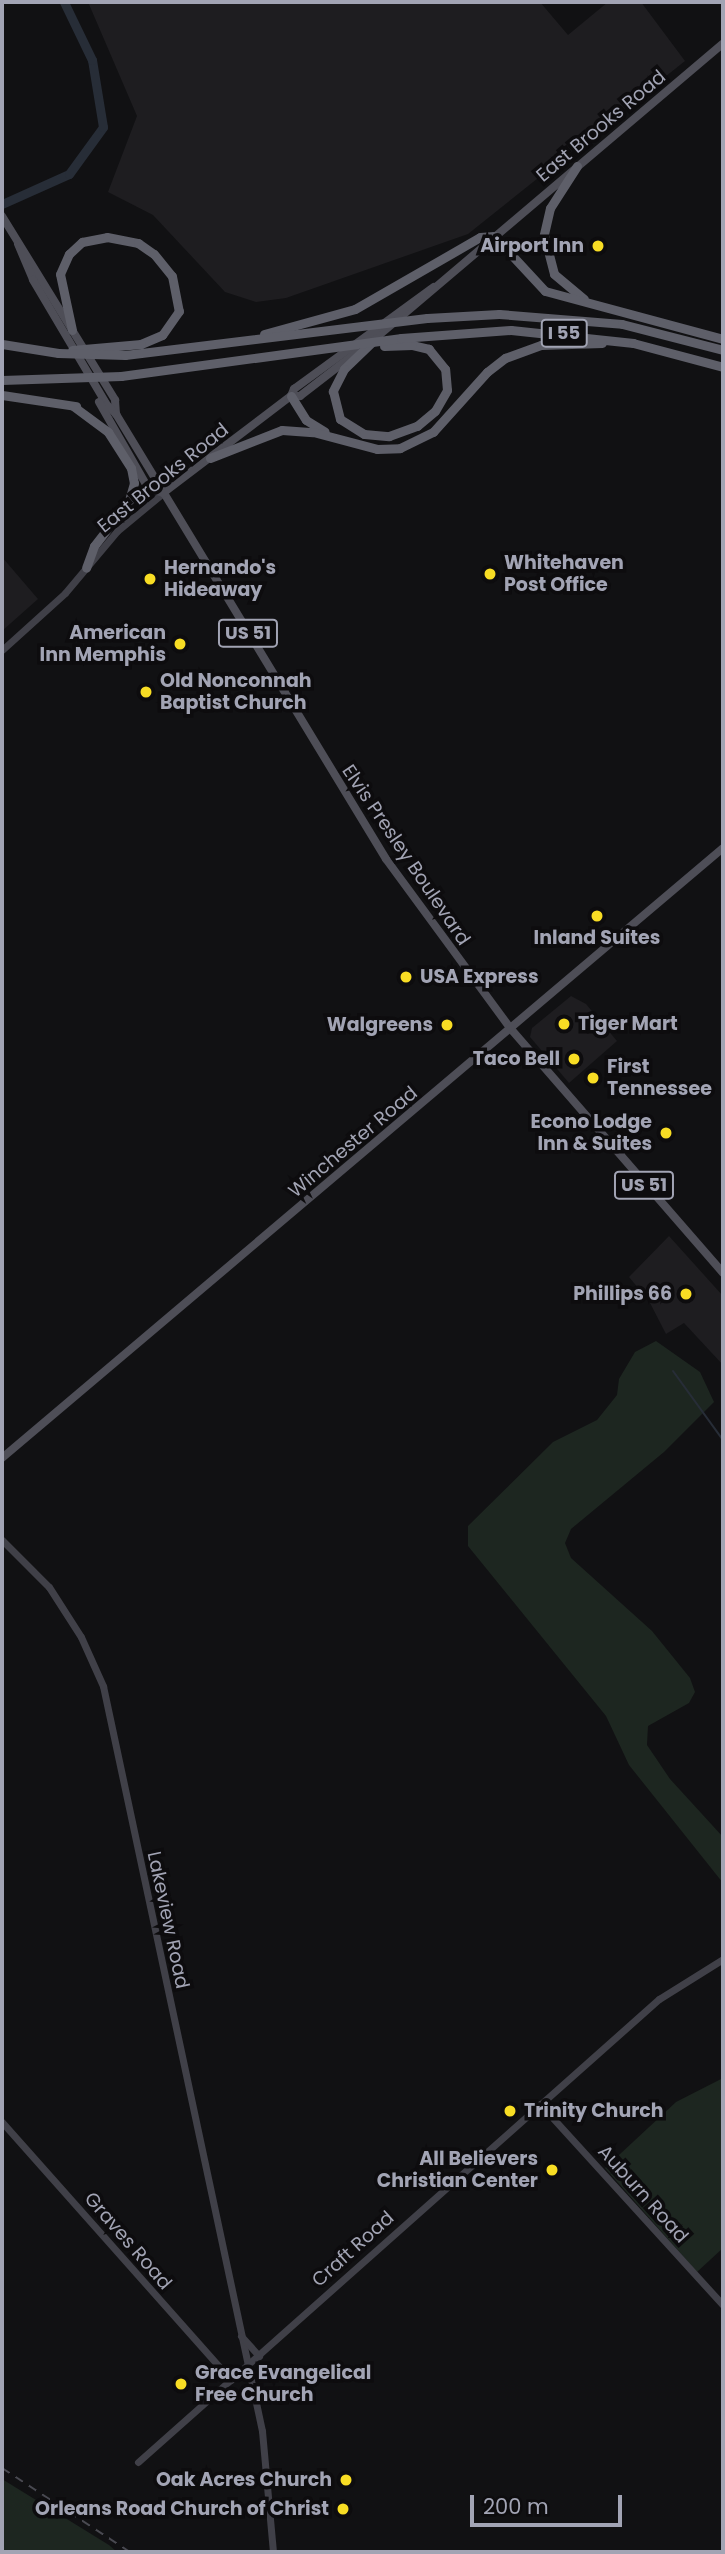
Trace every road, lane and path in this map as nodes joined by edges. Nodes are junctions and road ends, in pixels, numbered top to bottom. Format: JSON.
{"nodes":[{"id":1,"x":723,"y":44,"type":"edge"},
{"id":2,"x":577,"y":166,"type":"junction"},
{"id":3,"x":2,"y":216,"type":"edge"},
{"id":4,"x":494,"y":236,"type":"junction"},
{"id":5,"x":18,"y":244,"type":"junction"},
{"id":6,"x":434,"y":286,"type":"junction"},
{"id":7,"x":602,"y":305,"type":"junction"},
{"id":8,"x":72,"y":330,"type":"junction"},
{"id":9,"x":379,"y":336,"type":"junction"},
{"id":10,"x":723,"y":339,"type":"edge"},
{"id":11,"x":633,"y":343,"type":"junction"},
{"id":12,"x":2,"y":344,"type":"edge"},
{"id":13,"x":362,"y":344,"type":"junction"},
{"id":14,"x":209,"y":347,"type":"junction"},
{"id":15,"x":723,"y":351,"type":"edge"},
{"id":16,"x":54,"y":353,"type":"junction"},
{"id":17,"x":84,"y":367,"type":"junction"},
{"id":18,"x":723,"y":367,"type":"edge"},
{"id":19,"x":2,"y":380,"type":"edge"},
{"id":20,"x":2,"y":394,"type":"edge"},
{"id":21,"x":291,"y":396,"type":"junction"},
{"id":22,"x":73,"y":406,"type":"junction"},
{"id":23,"x":116,"y":414,"type":"junction"},
{"id":24,"x":116,"y":433,"type":"junction"},
{"id":25,"x":346,"y":441,"type":"junction"},
{"id":26,"x":210,"y":458,"type":"junction"},
{"id":27,"x":163,"y":494,"type":"junction"},
{"id":28,"x":86,"y":568,"type":"junction"},
{"id":29,"x":2,"y":650,"type":"edge"},
{"id":30,"x":723,"y":848,"type":"edge"},
{"id":31,"x":511,"y":1029,"type":"junction"},
{"id":32,"x":723,"y":1273,"type":"edge"},
{"id":33,"x":2,"y":1458,"type":"edge"},
{"id":34,"x":2,"y":1541,"type":"edge"},
{"id":35,"x":723,"y":1959,"type":"edge"},
{"id":36,"x":540,"y":2104,"type":"junction"},
{"id":37,"x":2,"y":2122,"type":"edge"},
{"id":38,"x":723,"y":2305,"type":"edge"},
{"id":39,"x":240,"y":2335,"type":"junction"},
{"id":40,"x":259,"y":2356,"type":"junction"},
{"id":41,"x":246,"y":2367,"type":"junction"},
{"id":42,"x":231,"y":2380,"type":"junction"},
{"id":43,"x":138,"y":2462,"type":"dead end"},
{"id":44,"x":273,"y":2552,"type":"edge"}],
"edges":[{"from":1,"to":2,"type":"main road","name":"East Brooks Road"},
{"from":2,"to":4,"type":"main road","name":"East Brooks Road"},
{"from":2,"to":7,"type":"highway"},
{"from":3,"to":5,"type":"main road","name":"Elvis Presley Boulevard","number":"US 51"},
{"from":4,"to":6,"type":"main road","name":"East Brooks Road"},
{"from":4,"to":7,"type":"highway"},
{"from":4,"to":14,"type":"highway"},
{"from":5,"to":8,"type":"main road","name":"Elvis Presley Boulevard","number":"US 51"},
{"from":5,"to":17,"type":"main road","name":"Elvis Presley Boulevard","number":"US 51"},
{"from":6,"to":9,"type":"main road","name":"East Brooks Road"},
{"from":6,"to":21,"type":"main road","name":"East Brooks Road"},
{"from":7,"to":10,"type":"highway"},
{"from":8,"to":16,"type":"highway"},
{"from":8,"to":23,"type":"main road","name":"Elvis Presley Boulevard","number":"US 51"},
{"from":9,"to":13,"type":"highway"},
{"from":9,"to":21,"type":"main road","name":"East Brooks Road"},
{"from":11,"to":13,"type":"highway","number":"I 55"},
{"from":11,"to":18,"type":"highway","number":"I 55"},
{"from":11,"to":25,"type":"highway"},
{"from":12,"to":16,"type":"highway","number":"I 55"},
{"from":13,"to":19,"type":"highway","number":"I 55"},
{"from":14,"to":15,"type":"highway","number":"I 55"},
{"from":14,"to":16,"type":"highway","number":"I 55"},
{"from":17,"to":23,"type":"main road","name":"Elvis Presley Boulevard","number":"US 51"},
{"from":17,"to":24,"type":"main road"},
{"from":20,"to":22,"type":"highway"},
{"from":21,"to":25,"type":"highway"},
{"from":21,"to":26,"type":"main road","name":"East Brooks Road"},
{"from":22,"to":24,"type":"highway"},
{"from":22,"to":28,"type":"highway"},
{"from":23,"to":27,"type":"main road","name":"Elvis Presley Boulevard","number":"US 51"},
{"from":24,"to":27,"type":"main road"},
{"from":25,"to":26,"type":"highway"},
{"from":26,"to":27,"type":"main road","name":"East Brooks Road"},
{"from":27,"to":28,"type":"street","name":"East Brooks Road"},
{"from":27,"to":31,"type":"main road","name":"Elvis Presley Boulevard","number":"US 51"},
{"from":28,"to":29,"type":"street","name":"East Brooks Road"},
{"from":30,"to":31,"type":"main road","name":"Winchester Road"},
{"from":31,"to":32,"type":"main road","name":"Elvis Presley Boulevard","number":"US 51"},
{"from":31,"to":33,"type":"main road","name":"Winchester Road"},
{"from":34,"to":39,"type":"street","name":"Lakeview Road"},
{"from":35,"to":36,"type":"street","name":"Craft Road"},
{"from":36,"to":38,"type":"street","name":"Auburn Road"},
{"from":36,"to":40,"type":"street","name":"Craft Road"},
{"from":37,"to":42,"type":"street","name":"Graves Road"},
{"from":39,"to":40,"type":"street"},
{"from":39,"to":41,"type":"street","name":"Lakeview Road"},
{"from":40,"to":41,"type":"street","name":"Craft Road"},
{"from":41,"to":42,"type":"street","name":"Craft Road"},
{"from":41,"to":44,"type":"street","name":"Lakeview Road"},
{"from":42,"to":43,"type":"street","name":"Craft Road"}]}
